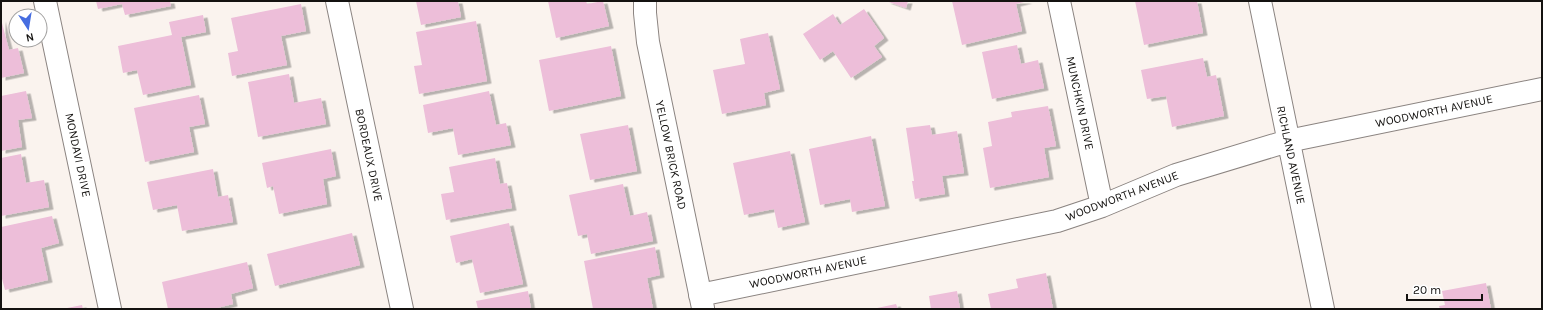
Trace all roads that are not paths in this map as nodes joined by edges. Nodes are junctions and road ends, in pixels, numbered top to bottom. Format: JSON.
{"nodes":[{"id":1,"x":46,"y":1,"type":"edge"},
{"id":2,"x":337,"y":1,"type":"edge"},
{"id":3,"x":645,"y":1,"type":"edge"},
{"id":4,"x":1059,"y":1,"type":"edge"},
{"id":5,"x":1260,"y":1,"type":"edge"},
{"id":6,"x":1542,"y":89,"type":"edge"},
{"id":7,"x":1288,"y":141,"type":"junction"},
{"id":8,"x":1102,"y":206,"type":"junction"},
{"id":9,"x":701,"y":302,"type":"edge"},
{"id":10,"x":110,"y":309,"type":"edge"},
{"id":11,"x":402,"y":309,"type":"edge"},
{"id":12,"x":1323,"y":309,"type":"edge"}],
"edges":[{"from":1,"to":10,"type":"street","name":"MONDAVI DRIVE"},
{"from":2,"to":11,"type":"street","name":"BORDEAUX DRIVE"},
{"from":3,"to":9,"type":"street","name":"YELLOW BRICK ROAD"},
{"from":4,"to":8,"type":"street","name":"MUNCHKIN DRIVE"},
{"from":5,"to":7,"type":"street","name":"RICHLAND AVENUE"},
{"from":6,"to":7,"type":"street","name":"WOODWORTH AVENUE"},
{"from":7,"to":8,"type":"street","name":"WOODWORTH AVENUE"},
{"from":7,"to":12,"type":"street","name":"RICHLAND AVENUE"},
{"from":8,"to":9,"type":"street","name":"WOODWORTH AVENUE"}]}
